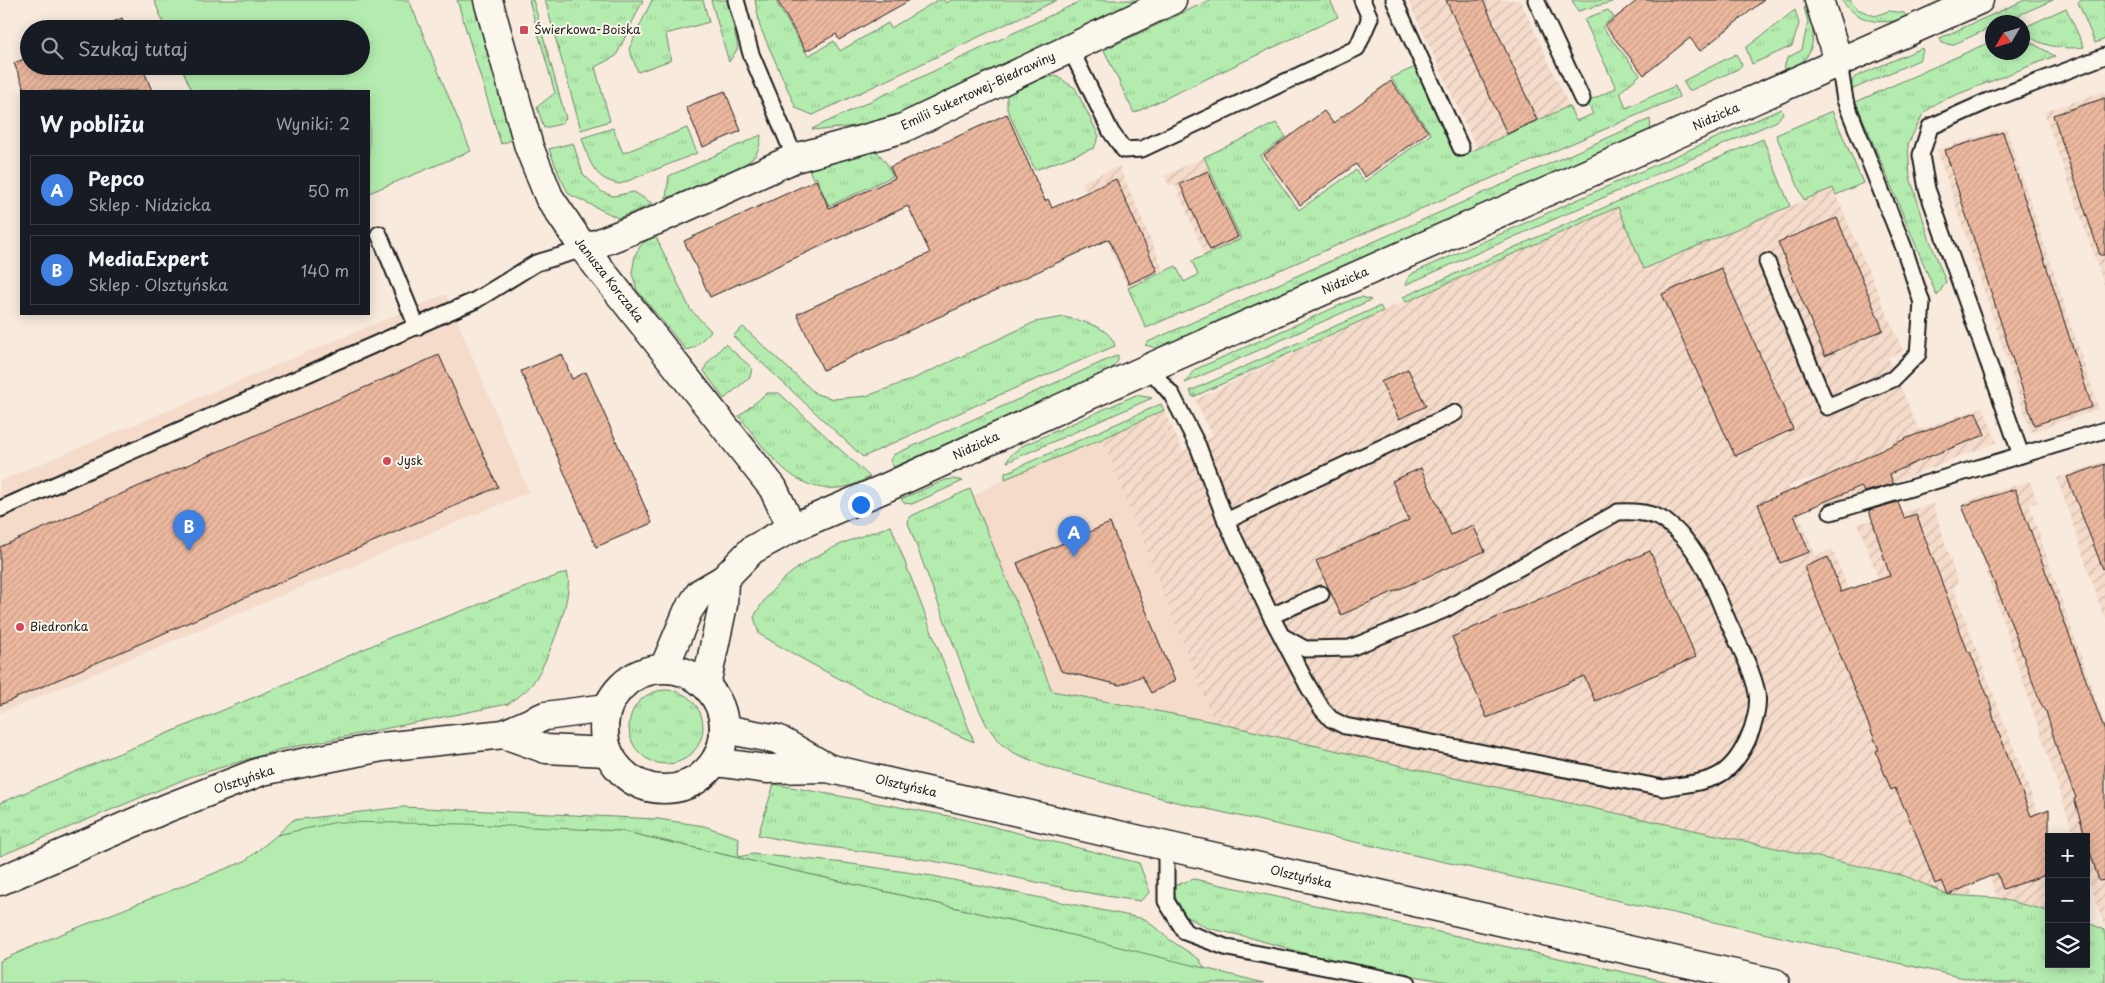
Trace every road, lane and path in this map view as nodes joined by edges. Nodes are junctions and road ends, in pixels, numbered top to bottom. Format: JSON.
{"nodes":[{"id":1,"x":488,"y":0,"type":"edge"},
{"id":2,"x":736,"y":0,"type":"edge"},
{"id":3,"x":1172,"y":0,"type":"edge"},
{"id":4,"x":1362,"y":0,"type":"edge"},
{"id":5,"x":1394,"y":0,"type":"edge"},
{"id":6,"x":1536,"y":0,"type":"edge"},
{"id":7,"x":1819,"y":0,"type":"edge"},
{"id":8,"x":1979,"y":0,"type":"edge"},
{"id":9,"x":1070,"y":48,"type":"junction"},
{"id":10,"x":2105,"y":56,"type":"edge"},
{"id":11,"x":1839,"y":63,"type":"junction"},
{"id":12,"x":1582,"y":99,"type":"dead end"},
{"id":13,"x":1461,"y":148,"type":"dead end"},
{"id":14,"x":795,"y":158,"type":"junction"},
{"id":15,"x":378,"y":234,"type":"dead end"},
{"id":16,"x":584,"y":249,"type":"junction"},
{"id":17,"x":1767,"y":262,"type":"dead end"},
{"id":18,"x":417,"y":326,"type":"junction"},
{"id":19,"x":1149,"y":368,"type":"junction"},
{"id":20,"x":1455,"y":413,"type":"dead end"},
{"id":21,"x":2105,"y":430,"type":"edge"},
{"id":22,"x":2021,"y":455,"type":"junction"},
{"id":23,"x":0,"y":509,"type":"edge"},
{"id":24,"x":1831,"y":512,"type":"dead end"},
{"id":25,"x":1226,"y":522,"type":"junction"},
{"id":26,"x":792,"y":528,"type":"junction"},
{"id":27,"x":724,"y":579,"type":"junction"},
{"id":28,"x":1321,"y":594,"type":"dead end"},
{"id":29,"x":1271,"y":616,"type":"junction"},
{"id":30,"x":1282,"y":636,"type":"junction"},
{"id":31,"x":664,"y":668,"type":"junction"},
{"id":32,"x":706,"y":685,"type":"junction"},
{"id":33,"x":607,"y":708,"type":"junction"},
{"id":34,"x":724,"y":729,"type":"junction"},
{"id":35,"x":504,"y":734,"type":"junction"},
{"id":36,"x":608,"y":752,"type":"junction"},
{"id":37,"x":715,"y":762,"type":"junction"},
{"id":38,"x":827,"y":768,"type":"junction"},
{"id":39,"x":1166,"y":846,"type":"junction"},
{"id":40,"x":0,"y":880,"type":"edge"},
{"id":41,"x":1408,"y":983,"type":"edge"},
{"id":42,"x":1775,"y":983,"type":"edge"}],
"edges":[{"from":1,"to":16,"type":"street","name":"Janusza Korczaka"},
{"from":2,"to":14,"type":"lane"},
{"from":3,"to":9,"type":"street","name":"Emilii Sukertowej-Biedrawiny"},
{"from":4,"to":9,"type":"lane"},
{"from":5,"to":13,"type":"lane"},
{"from":6,"to":12,"type":"lane"},
{"from":7,"to":11,"type":"street"},
{"from":8,"to":11,"type":"street","name":"Nidzicka"},
{"from":9,"to":14,"type":"street","name":"Emilii Sukertowej-Biedrawiny"},
{"from":10,"to":22,"type":"lane"},
{"from":11,"to":17,"type":"lane"},
{"from":11,"to":19,"type":"street","name":"Nidzicka"},
{"from":14,"to":16,"type":"street","name":"Emilii Sukertowej-Biedrawiny"},
{"from":15,"to":18,"type":"lane"},
{"from":16,"to":18,"type":"lane"},
{"from":16,"to":26,"type":"street","name":"Janusza Korczaka"},
{"from":18,"to":23,"type":"lane"},
{"from":19,"to":25,"type":"lane"},
{"from":19,"to":26,"type":"street","name":"Nidzicka"},
{"from":20,"to":25,"type":"lane"},
{"from":21,"to":22,"type":"lane"},
{"from":22,"to":24,"type":"lane"},
{"from":25,"to":29,"type":"lane"},
{"from":26,"to":27,"type":"street","name":"Nidzicka"},
{"from":27,"to":31,"type":"street","name":"Nidzicka"},
{"from":27,"to":32,"type":"street"},
{"from":28,"to":29,"type":"lane"},
{"from":29,"to":30,"type":"lane"},
{"from":30,"to":30,"type":"lane"},
{"from":31,"to":32,"type":"street"},
{"from":31,"to":33,"type":"street"},
{"from":32,"to":34,"type":"street"},
{"from":33,"to":35,"type":"street","name":"Olsztyńska"},
{"from":33,"to":36,"type":"street"},
{"from":34,"to":37,"type":"street"},
{"from":34,"to":38,"type":"street","name":"Olsztyńska"},
{"from":35,"to":36,"type":"street","name":"Olsztyńska"},
{"from":35,"to":40,"type":"street","name":"Olsztyńska"},
{"from":36,"to":37,"type":"street"},
{"from":37,"to":38,"type":"street","name":"Olsztyńska"},
{"from":38,"to":39,"type":"street","name":"Olsztyńska"},
{"from":39,"to":41,"type":"lane"},
{"from":39,"to":42,"type":"street","name":"Olsztyńska"}]}
